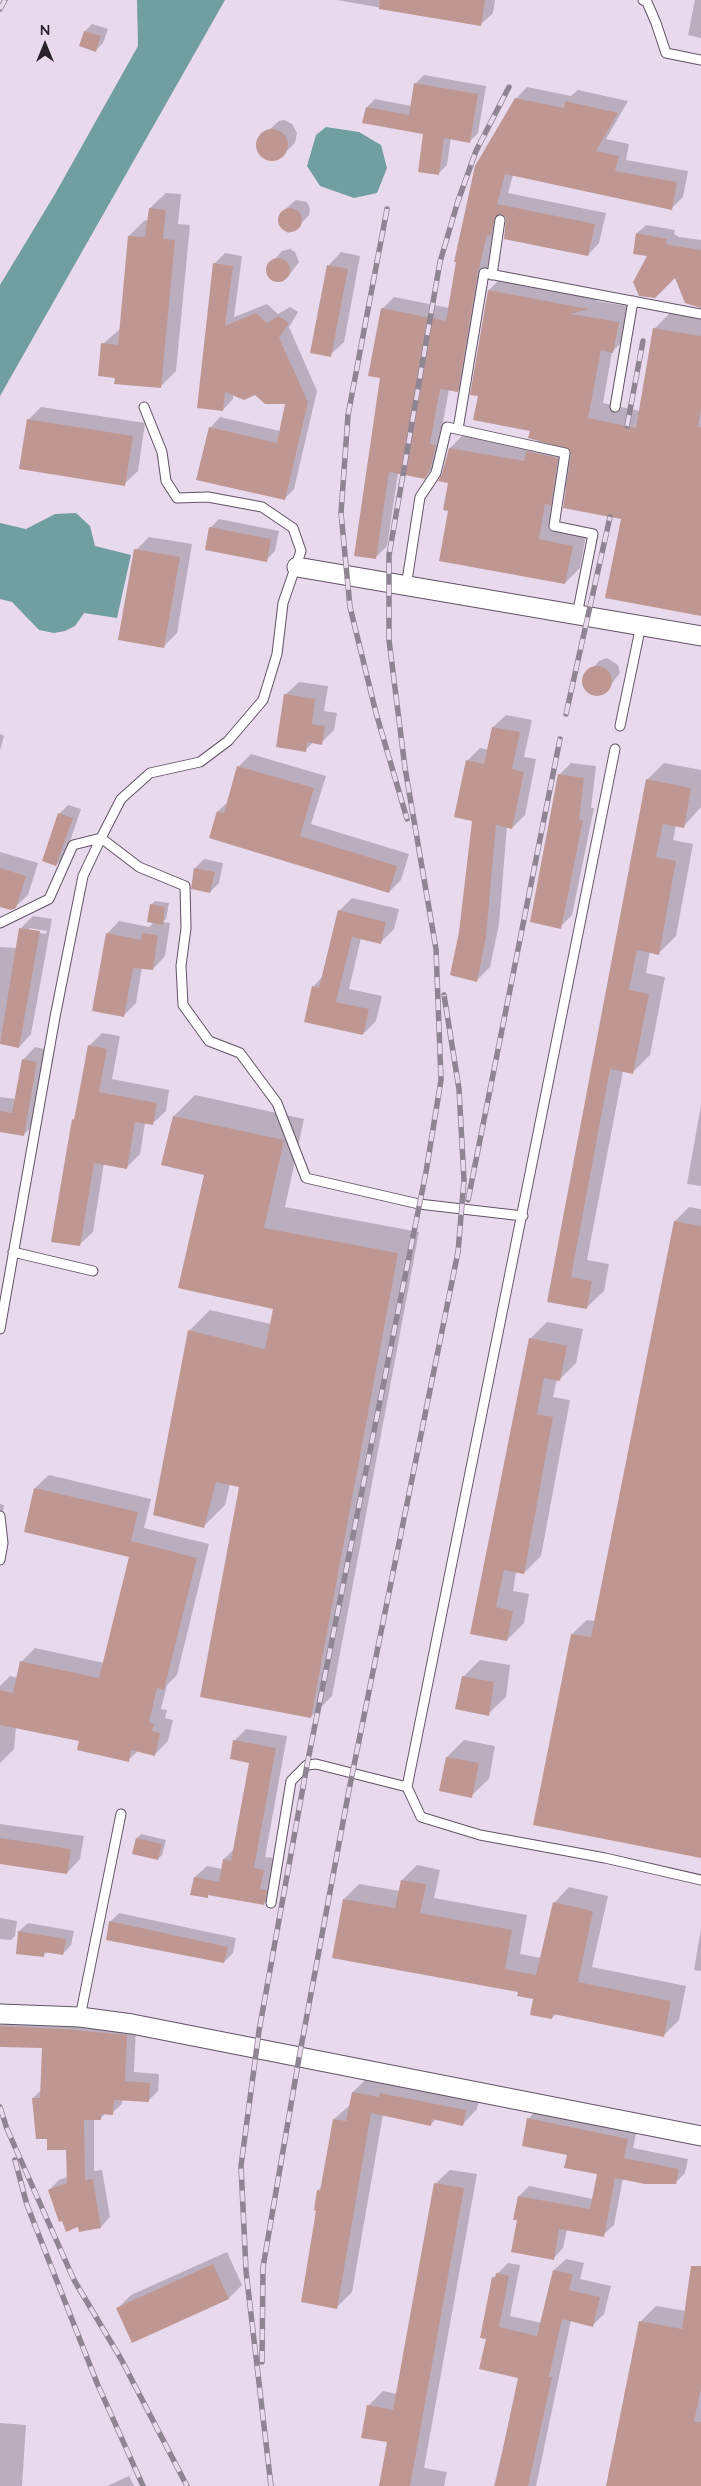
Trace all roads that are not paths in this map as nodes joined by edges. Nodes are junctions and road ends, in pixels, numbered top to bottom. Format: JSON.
{"nodes":[{"id":1,"x":643,"y":0,"type":"edge"},
{"id":2,"x":701,"y":60,"type":"edge"},
{"id":3,"x":500,"y":220,"type":"dead end"},
{"id":4,"x":492,"y":275,"type":"junction"},
{"id":5,"x":633,"y":301,"type":"junction"},
{"id":6,"x":701,"y":314,"type":"edge"},
{"id":7,"x":144,"y":407,"type":"dead end"},
{"id":8,"x":615,"y":407,"type":"dead end"},
{"id":9,"x":458,"y":429,"type":"junction"},
{"id":10,"x":297,"y":567,"type":"junction"},
{"id":11,"x":406,"y":587,"type":"junction"},
{"id":12,"x":577,"y":615,"type":"junction"},
{"id":13,"x":641,"y":625,"type":"junction"},
{"id":14,"x":701,"y":636,"type":"edge"},
{"id":15,"x":620,"y":726,"type":"dead end"},
{"id":16,"x":615,"y":749,"type":"dead end"},
{"id":17,"x":101,"y":838,"type":"junction"},
{"id":18,"x":0,"y":923,"type":"edge"},
{"id":19,"x":523,"y":1216,"type":"junction"},
{"id":20,"x":13,"y":1252,"type":"junction"},
{"id":21,"x":93,"y":1271,"type":"dead end"},
{"id":22,"x":0,"y":1329,"type":"edge"},
{"id":23,"x":0,"y":1516,"type":"edge"},
{"id":24,"x":0,"y":1560,"type":"edge"},
{"id":25,"x":407,"y":1787,"type":"junction"},
{"id":26,"x":121,"y":1814,"type":"dead end"},
{"id":27,"x":701,"y":1880,"type":"edge"},
{"id":28,"x":271,"y":1903,"type":"dead end"},
{"id":29,"x":0,"y":2014,"type":"edge"},
{"id":30,"x":80,"y":2017,"type":"junction"},
{"id":31,"x":701,"y":2136,"type":"edge"}],
"edges":[{"from":1,"to":2,"type":"lane"},
{"from":3,"to":4,"type":"lane"},
{"from":4,"to":5,"type":"lane"},
{"from":4,"to":9,"type":"lane"},
{"from":5,"to":6,"type":"lane"},
{"from":5,"to":8,"type":"lane"},
{"from":7,"to":10,"type":"lane"},
{"from":9,"to":11,"type":"lane"},
{"from":9,"to":12,"type":"lane"},
{"from":10,"to":11,"type":"street"},
{"from":10,"to":17,"type":"lane"},
{"from":11,"to":12,"type":"street"},
{"from":12,"to":13,"type":"street"},
{"from":13,"to":14,"type":"street"},
{"from":13,"to":15,"type":"lane"},
{"from":16,"to":19,"type":"lane"},
{"from":17,"to":18,"type":"lane"},
{"from":17,"to":19,"type":"lane"},
{"from":17,"to":20,"type":"lane"},
{"from":19,"to":25,"type":"lane"},
{"from":20,"to":21,"type":"lane"},
{"from":20,"to":22,"type":"lane"},
{"from":23,"to":24,"type":"lane"},
{"from":25,"to":27,"type":"lane"},
{"from":25,"to":28,"type":"lane"},
{"from":26,"to":30,"type":"lane"},
{"from":29,"to":30,"type":"street"},
{"from":30,"to":31,"type":"street"}]}
